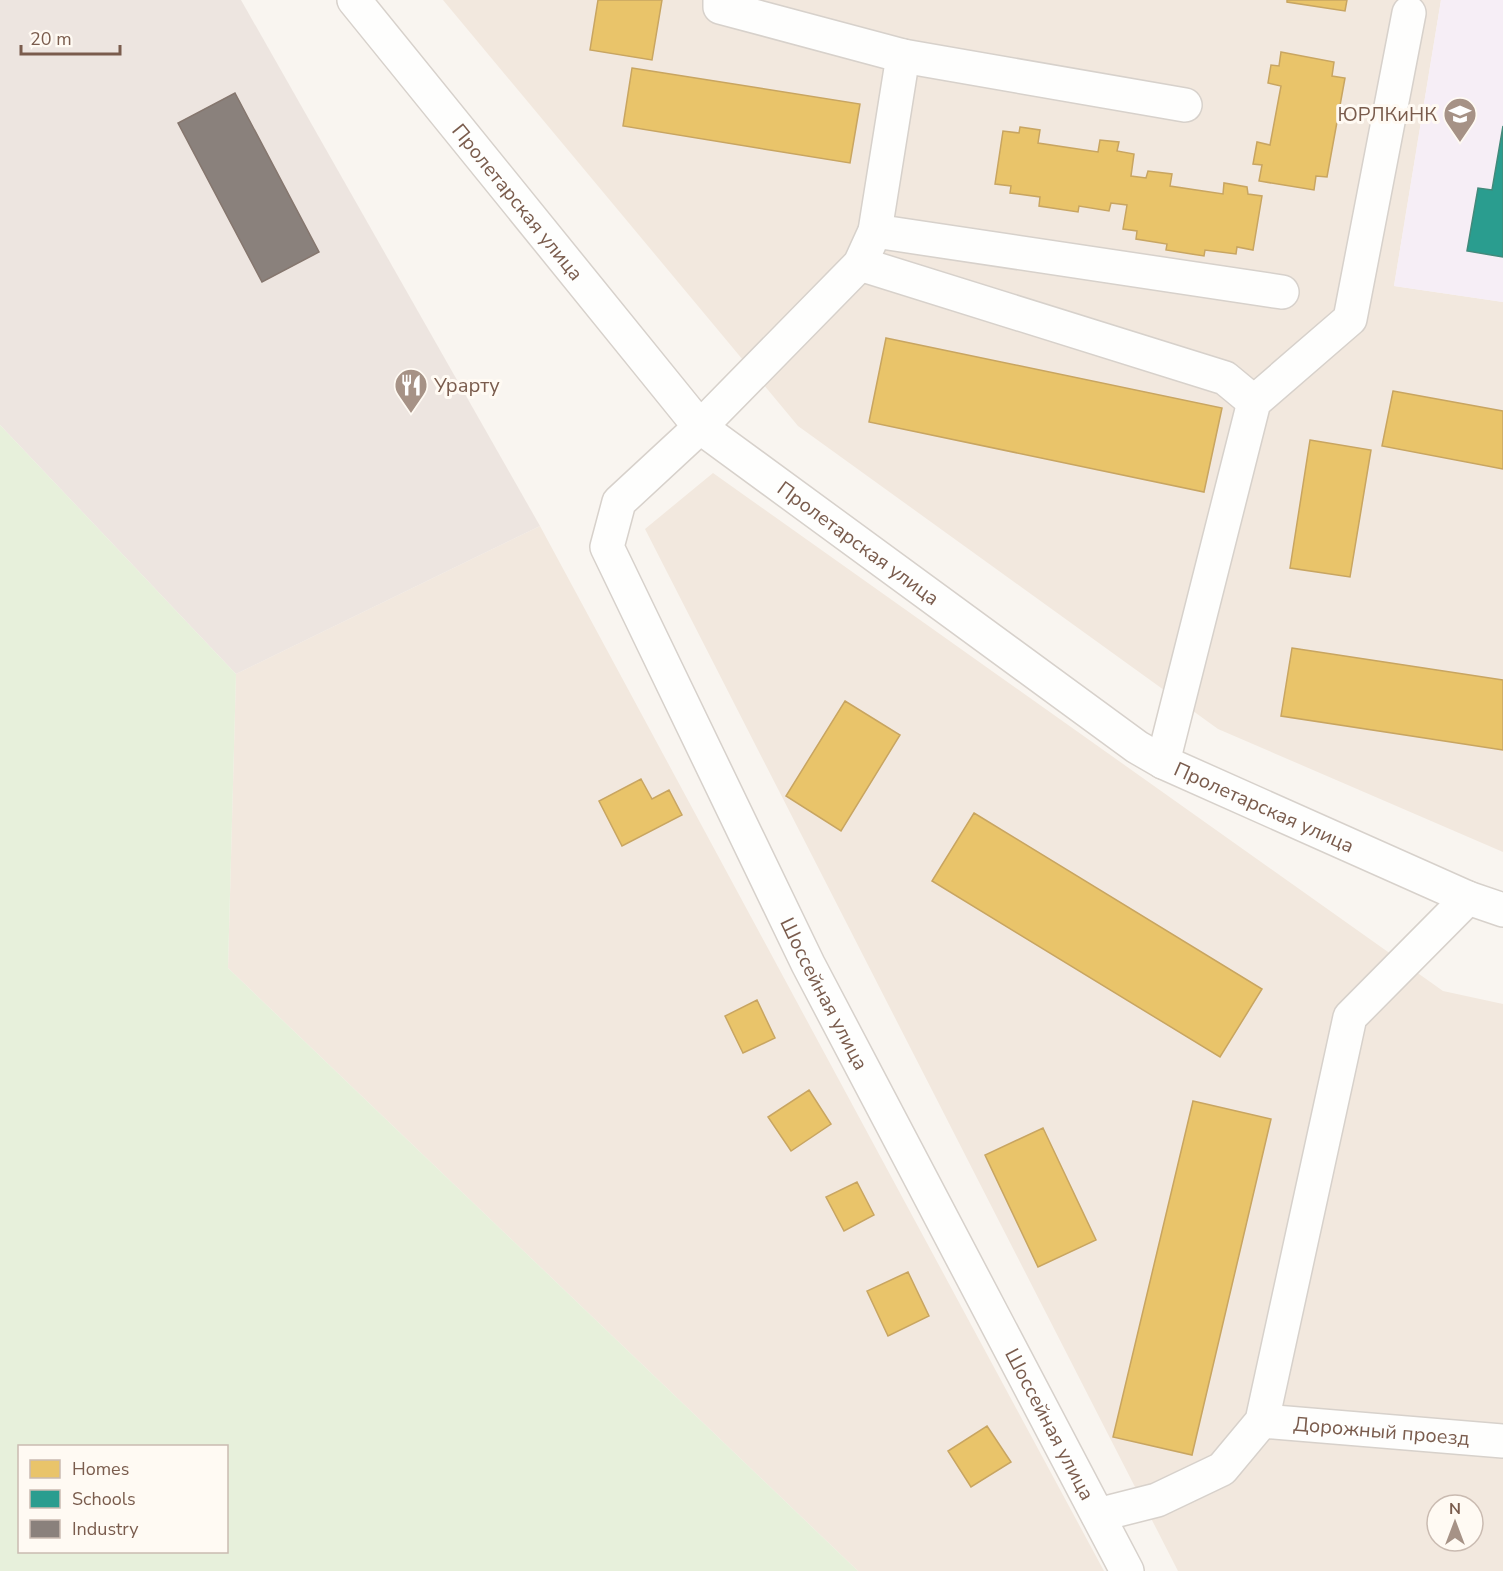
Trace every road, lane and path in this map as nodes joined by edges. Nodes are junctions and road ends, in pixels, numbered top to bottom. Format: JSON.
{"nodes":[{"id":1,"x":354,"y":0,"type":"edge"},
{"id":2,"x":720,"y":0,"type":"edge"},
{"id":3,"x":1409,"y":13,"type":"dead end"},
{"id":4,"x":903,"y":56,"type":"junction"},
{"id":5,"x":1185,"y":105,"type":"dead end"},
{"id":6,"x":875,"y":231,"type":"junction"},
{"id":7,"x":860,"y":264,"type":"junction"},
{"id":8,"x":1282,"y":292,"type":"dead end"},
{"id":9,"x":1254,"y":402,"type":"junction"},
{"id":10,"x":700,"y":427,"type":"junction"},
{"id":11,"x":1163,"y":762,"type":"junction"},
{"id":12,"x":1468,"y":898,"type":"junction"},
{"id":13,"x":1503,"y":910,"type":"edge"},
{"id":14,"x":1262,"y":1421,"type":"junction"},
{"id":15,"x":1503,"y":1442,"type":"edge"},
{"id":16,"x":1098,"y":1515,"type":"junction"},
{"id":17,"x":1126,"y":1571,"type":"edge"}],
"edges":[{"from":1,"to":10,"type":"street","name":"Пролетарская улица"},
{"from":2,"to":4,"type":"street"},
{"from":3,"to":9,"type":"street"},
{"from":4,"to":5,"type":"street"},
{"from":4,"to":6,"type":"street"},
{"from":6,"to":7,"type":"street"},
{"from":6,"to":8,"type":"street"},
{"from":7,"to":9,"type":"street"},
{"from":7,"to":10,"type":"street","name":"Шоссейная улица"},
{"from":9,"to":11,"type":"street"},
{"from":10,"to":11,"type":"street","name":"Пролетарская улица"},
{"from":10,"to":16,"type":"street","name":"Шоссейная улица"},
{"from":11,"to":12,"type":"street","name":"Пролетарская улица"},
{"from":12,"to":13,"type":"street","name":"Пролетарская улица"},
{"from":12,"to":14,"type":"street"},
{"from":14,"to":15,"type":"street","name":"Дорожный проезд"},
{"from":14,"to":16,"type":"street"},
{"from":16,"to":17,"type":"street","name":"Шоссейная улица"}]}
